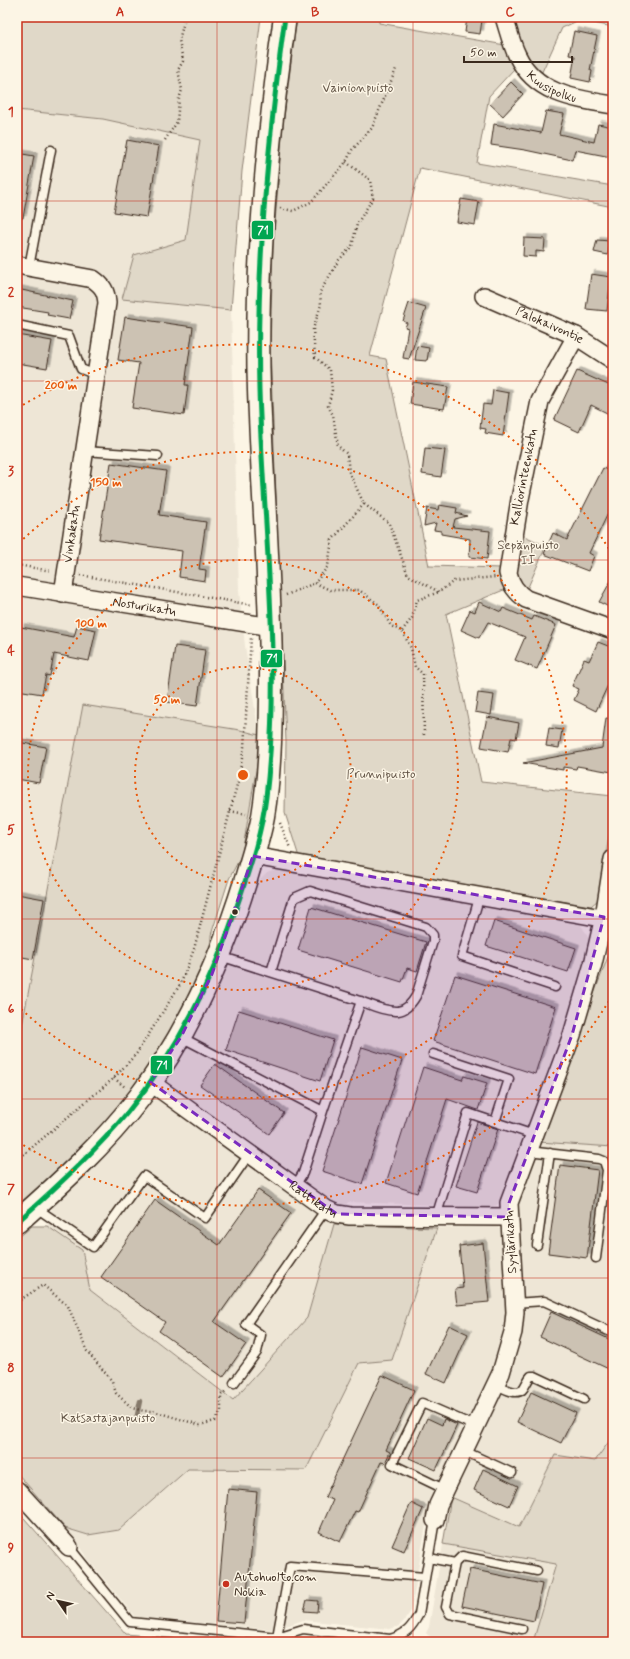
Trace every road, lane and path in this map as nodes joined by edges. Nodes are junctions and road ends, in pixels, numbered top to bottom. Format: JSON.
{"nodes":[{"id":1,"x":182,"y":17,"type":"edge"},
{"id":2,"x":285,"y":17,"type":"edge"},
{"id":3,"x":504,"y":17,"type":"edge"},
{"id":4,"x":396,"y":69,"type":"dead end"},
{"id":5,"x":613,"y":105,"type":"edge"},
{"id":6,"x":165,"y":140,"type":"dead end"},
{"id":7,"x":51,"y":150,"type":"dead end"},
{"id":8,"x":346,"y":162,"type":"junction"},
{"id":9,"x":264,"y":204,"type":"junction"},
{"id":10,"x":23,"y":266,"type":"edge"},
{"id":11,"x":484,"y":296,"type":"dead end"},
{"id":12,"x":17,"y":325,"type":"edge"},
{"id":13,"x":576,"y":336,"type":"junction"},
{"id":14,"x":613,"y":360,"type":"edge"},
{"id":15,"x":96,"y":375,"type":"junction"},
{"id":16,"x":84,"y":452,"type":"junction"},
{"id":17,"x":158,"y":456,"type":"dead end"},
{"id":18,"x":364,"y":504,"type":"junction"},
{"id":19,"x":17,"y":565,"type":"edge"},
{"id":20,"x":66,"y":573,"type":"junction"},
{"id":21,"x":508,"y":573,"type":"junction"},
{"id":22,"x":315,"y":584,"type":"junction"},
{"id":23,"x":17,"y":586,"type":"edge"},
{"id":24,"x":439,"y":592,"type":"junction"},
{"id":25,"x":63,"y":594,"type":"junction"},
{"id":26,"x":262,"y":603,"type":"junction"},
{"id":27,"x":271,"y":627,"type":"junction"},
{"id":28,"x":613,"y":630,"type":"edge"},
{"id":29,"x":402,"y":631,"type":"junction"},
{"id":30,"x":424,"y":738,"type":"dead end"},
{"id":31,"x":254,"y":856,"type":"junction"},
{"id":32,"x":613,"y":859,"type":"edge"},
{"id":33,"x":480,"y":895,"type":"junction"},
{"id":34,"x":608,"y":918,"type":"edge"},
{"id":35,"x":220,"y":956,"type":"junction"},
{"id":36,"x":271,"y":972,"type":"junction"},
{"id":37,"x":555,"y":987,"type":"dead end"},
{"id":38,"x":361,"y":1001,"type":"junction"},
{"id":39,"x":180,"y":1037,"type":"junction"},
{"id":40,"x":432,"y":1054,"type":"dead end"},
{"id":41,"x":150,"y":1082,"type":"junction"},
{"id":42,"x":323,"y":1111,"type":"junction"},
{"id":43,"x":495,"y":1122,"type":"junction"},
{"id":44,"x":534,"y":1135,"type":"junction"},
{"id":45,"x":528,"y":1150,"type":"junction"},
{"id":46,"x":250,"y":1153,"type":"junction"},
{"id":47,"x":550,"y":1153,"type":"junction"},
{"id":48,"x":295,"y":1186,"type":"junction"},
{"id":49,"x":34,"y":1207,"type":"junction"},
{"id":50,"x":326,"y":1209,"type":"junction"},
{"id":51,"x":509,"y":1216,"type":"junction"},
{"id":52,"x":436,"y":1217,"type":"junction"},
{"id":53,"x":17,"y":1222,"type":"edge"},
{"id":54,"x":537,"y":1245,"type":"dead end"},
{"id":55,"x":596,"y":1258,"type":"dead end"},
{"id":56,"x":17,"y":1302,"type":"edge"},
{"id":57,"x":514,"y":1302,"type":"junction"},
{"id":58,"x":613,"y":1333,"type":"edge"},
{"id":59,"x":234,"y":1383,"type":"joint"},
{"id":60,"x":495,"y":1384,"type":"junction"},
{"id":61,"x":584,"y":1399,"type":"dead end"},
{"id":62,"x":475,"y":1426,"type":"junction"},
{"id":63,"x":464,"y":1451,"type":"junction"},
{"id":64,"x":512,"y":1473,"type":"dead end"},
{"id":65,"x":17,"y":1490,"type":"edge"},
{"id":66,"x":446,"y":1490,"type":"junction"},
{"id":67,"x":435,"y":1520,"type":"joint"},
{"id":68,"x":69,"y":1547,"type":"joint"},
{"id":69,"x":429,"y":1558,"type":"junction"},
{"id":70,"x":455,"y":1563,"type":"junction"},
{"id":71,"x":537,"y":1571,"type":"dead end"},
{"id":72,"x":425,"y":1577,"type":"junction"},
{"id":73,"x":522,"y":1629,"type":"dead end"},
{"id":74,"x":277,"y":1637,"type":"junction"}],
"edges":[{"from":1,"to":6,"type":"path"},
{"from":2,"to":9,"type":"main road"},
{"from":3,"to":5,"type":"street","name":"Kuusipolku"},
{"from":4,"to":8,"type":"path"},
{"from":7,"to":10,"type":"lane"},
{"from":8,"to":9,"type":"path"},
{"from":8,"to":18,"type":"path"},
{"from":9,"to":26,"type":"main road"},
{"from":10,"to":15,"type":"street","name":"Vinkakatu"},
{"from":11,"to":13,"type":"street","name":"Palokaivontie"},
{"from":12,"to":15,"type":"lane"},
{"from":13,"to":14,"type":"street","name":"Palokaivontie"},
{"from":13,"to":21,"type":"street","name":"Kalliorinteenkatu"},
{"from":15,"to":16,"type":"street","name":"Vinkakatu"},
{"from":16,"to":17,"type":"lane"},
{"from":16,"to":20,"type":"street","name":"Vinkakatu"},
{"from":18,"to":22,"type":"path"},
{"from":18,"to":24,"type":"path"},
{"from":19,"to":20,"type":"path"},
{"from":20,"to":25,"type":"street","name":"Vinkakatu"},
{"from":20,"to":26,"type":"path"},
{"from":21,"to":24,"type":"path"},
{"from":21,"to":28,"type":"street","name":"Kalliorinteenkatu"},
{"from":22,"to":26,"type":"path"},
{"from":22,"to":29,"type":"path"},
{"from":23,"to":25,"type":"street","name":"Nosturikatu"},
{"from":24,"to":29,"type":"path"},
{"from":25,"to":27,"type":"street","name":"Nosturikatu"},
{"from":26,"to":27,"type":"main road"},
{"from":27,"to":31,"type":"main road"},
{"from":29,"to":30,"type":"path"},
{"from":31,"to":33,"type":"street"},
{"from":31,"to":35,"type":"main road"},
{"from":32,"to":34,"type":"street","name":"Syylärikatu"},
{"from":33,"to":34,"type":"street"},
{"from":33,"to":37,"type":"lane"},
{"from":34,"to":44,"type":"street","name":"Syylärikatu"},
{"from":35,"to":36,"type":"lane"},
{"from":35,"to":39,"type":"main road"},
{"from":36,"to":38,"type":"lane"},
{"from":36,"to":38,"type":"lane"},
{"from":38,"to":42,"type":"lane"},
{"from":39,"to":41,"type":"main road"},
{"from":39,"to":42,"type":"lane"},
{"from":40,"to":43,"type":"lane"},
{"from":41,"to":46,"type":"street","name":"Rattikatu"},
{"from":41,"to":49,"type":"main road"},
{"from":42,"to":48,"type":"lane"},
{"from":43,"to":44,"type":"lane"},
{"from":43,"to":52,"type":"lane"},
{"from":44,"to":45,"type":"street","name":"Syylärikatu"},
{"from":45,"to":47,"type":"lane"},
{"from":45,"to":51,"type":"street","name":"Syylärikatu"},
{"from":46,"to":48,"type":"street","name":"Rattikatu"},
{"from":46,"to":49,"type":"lane"},
{"from":47,"to":54,"type":"lane"},
{"from":47,"to":55,"type":"lane"},
{"from":48,"to":50,"type":"street","name":"Rattikatu"},
{"from":49,"to":53,"type":"main road"},
{"from":50,"to":52,"type":"street","name":"Rattikatu"},
{"from":50,"to":59,"type":"lane"},
{"from":51,"to":52,"type":"street","name":"Rattikatu"},
{"from":51,"to":57,"type":"street","name":"Syylärikatu"},
{"from":56,"to":59,"type":"path"},
{"from":57,"to":58,"type":"lane"},
{"from":57,"to":60,"type":"street","name":"Syylärikatu"},
{"from":60,"to":61,"type":"lane"},
{"from":60,"to":62,"type":"street","name":"Syylärikatu"},
{"from":62,"to":63,"type":"street","name":"Syylärikatu"},
{"from":62,"to":66,"type":"lane"},
{"from":63,"to":64,"type":"lane"},
{"from":63,"to":66,"type":"street","name":"Syylärikatu"},
{"from":65,"to":68,"type":"street"},
{"from":66,"to":67,"type":"street","name":"Syylärikatu"},
{"from":67,"to":69,"type":"lane"},
{"from":68,"to":74,"type":"lane"},
{"from":69,"to":70,"type":"lane"},
{"from":69,"to":72,"type":"lane"},
{"from":70,"to":71,"type":"lane"},
{"from":70,"to":73,"type":"lane"},
{"from":72,"to":74,"type":"lane"},
{"from":72,"to":74,"type":"lane"}]}
